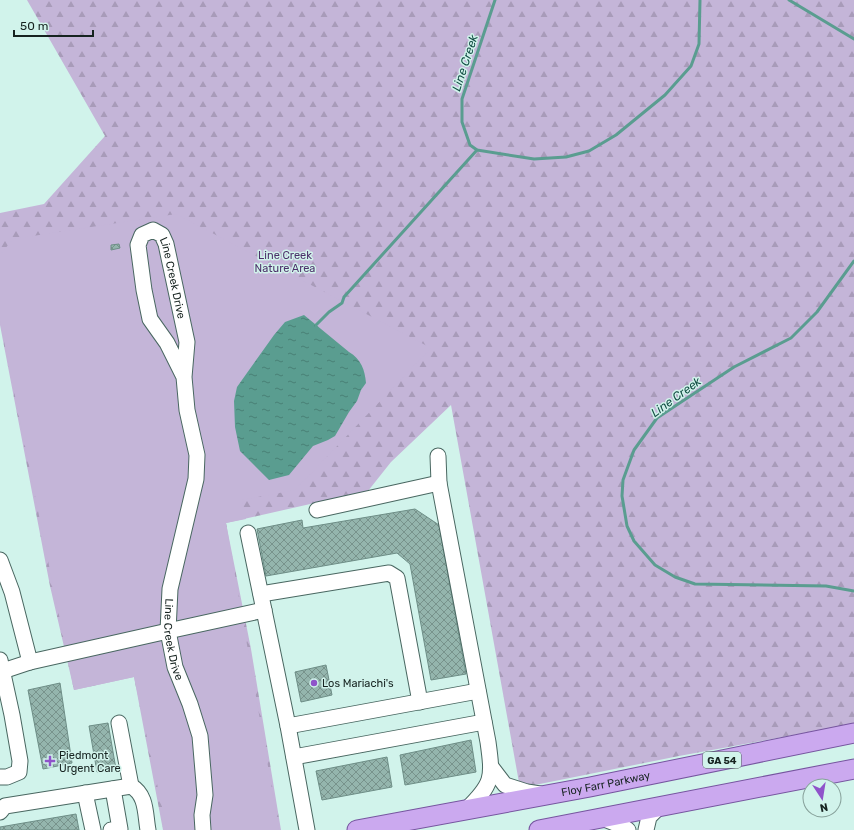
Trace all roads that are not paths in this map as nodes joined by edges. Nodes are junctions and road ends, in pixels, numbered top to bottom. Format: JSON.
{"nodes":[{"id":1,"x":184,"y":377,"type":"junction"},
{"id":2,"x":438,"y":456,"type":"dead end"},
{"id":3,"x":439,"y":483,"type":"junction"},
{"id":4,"x":317,"y":510,"type":"dead end"},
{"id":5,"x":248,"y":533,"type":"dead end"},
{"id":6,"x":0,"y":560,"type":"edge"},
{"id":7,"x":3,"y":577,"type":"edge"},
{"id":8,"x":261,"y":594,"type":"junction"},
{"id":9,"x":264,"y":610,"type":"junction"},
{"id":10,"x":168,"y":631,"type":"junction"},
{"id":11,"x":30,"y":662,"type":"junction"},
{"id":12,"x":1,"y":668,"type":"edge"},
{"id":13,"x":478,"y":691,"type":"junction"},
{"id":14,"x":420,"y":702,"type":"junction"},
{"id":15,"x":484,"y":722,"type":"junction"},
{"id":16,"x":119,"y":723,"type":"dead end"},
{"id":17,"x":288,"y":726,"type":"junction"},
{"id":18,"x":854,"y":733,"type":"edge"},
{"id":19,"x":294,"y":757,"type":"junction"},
{"id":20,"x":492,"y":768,"type":"junction"},
{"id":21,"x":854,"y":769,"type":"edge"},
{"id":22,"x":0,"y":777,"type":"edge"},
{"id":23,"x":131,"y":786,"type":"junction"},
{"id":24,"x":112,"y":789,"type":"junction"},
{"id":25,"x":85,"y":793,"type":"junction"},
{"id":26,"x":549,"y":795,"type":"junction"},
{"id":27,"x":660,"y":806,"type":"junction"},
{"id":28,"x":466,"y":810,"type":"junction"},
{"id":29,"x":0,"y":812,"type":"edge"},
{"id":30,"x":602,"y":818,"type":"junction"},
{"id":31,"x":92,"y":830,"type":"edge"},
{"id":32,"x":111,"y":830,"type":"edge"},
{"id":33,"x":148,"y":830,"type":"edge"},
{"id":34,"x":203,"y":830,"type":"edge"},
{"id":35,"x":307,"y":830,"type":"edge"},
{"id":36,"x":357,"y":830,"type":"edge"},
{"id":37,"x":539,"y":830,"type":"edge"},
{"id":38,"x":628,"y":830,"type":"edge"},
{"id":39,"x":646,"y":830,"type":"edge"}],
"edges":[{"from":1,"to":1,"type":"street","name":"Line Creek Drive"},
{"from":1,"to":10,"type":"street","name":"Line Creek Drive"},
{"from":2,"to":3,"type":"street"},
{"from":3,"to":4,"type":"street"},
{"from":3,"to":13,"type":"street"},
{"from":5,"to":8,"type":"street"},
{"from":6,"to":7,"type":"street"},
{"from":7,"to":11,"type":"street"},
{"from":8,"to":9,"type":"street"},
{"from":8,"to":14,"type":"street"},
{"from":9,"to":10,"type":"street"},
{"from":9,"to":17,"type":"street"},
{"from":10,"to":11,"type":"street"},
{"from":10,"to":34,"type":"street","name":"Line Creek Drive"},
{"from":11,"to":12,"type":"street"},
{"from":12,"to":22,"type":"street"},
{"from":13,"to":14,"type":"street"},
{"from":13,"to":15,"type":"street"},
{"from":14,"to":17,"type":"street"},
{"from":15,"to":19,"type":"street"},
{"from":15,"to":20,"type":"street"},
{"from":16,"to":23,"type":"street"},
{"from":17,"to":19,"type":"street"},
{"from":18,"to":26,"type":"main road","name":"Floy Farr Parkway","number":"GA 54"},
{"from":19,"to":35,"type":"street"},
{"from":20,"to":26,"type":"street"},
{"from":20,"to":28,"type":"street"},
{"from":21,"to":27,"type":"main road"},
{"from":23,"to":24,"type":"street"},
{"from":23,"to":33,"type":"street"},
{"from":24,"to":25,"type":"street"},
{"from":24,"to":32,"type":"street"},
{"from":25,"to":29,"type":"street"},
{"from":25,"to":31,"type":"street"},
{"from":26,"to":28,"type":"main road","name":"Floy Farr Parkway","number":"GA 54"},
{"from":27,"to":30,"type":"main road"},
{"from":27,"to":39,"type":"street"},
{"from":28,"to":36,"type":"main road","name":"Floy Farr Parkway","number":"GA 54"},
{"from":30,"to":37,"type":"main road"},
{"from":30,"to":38,"type":"street"}]}
